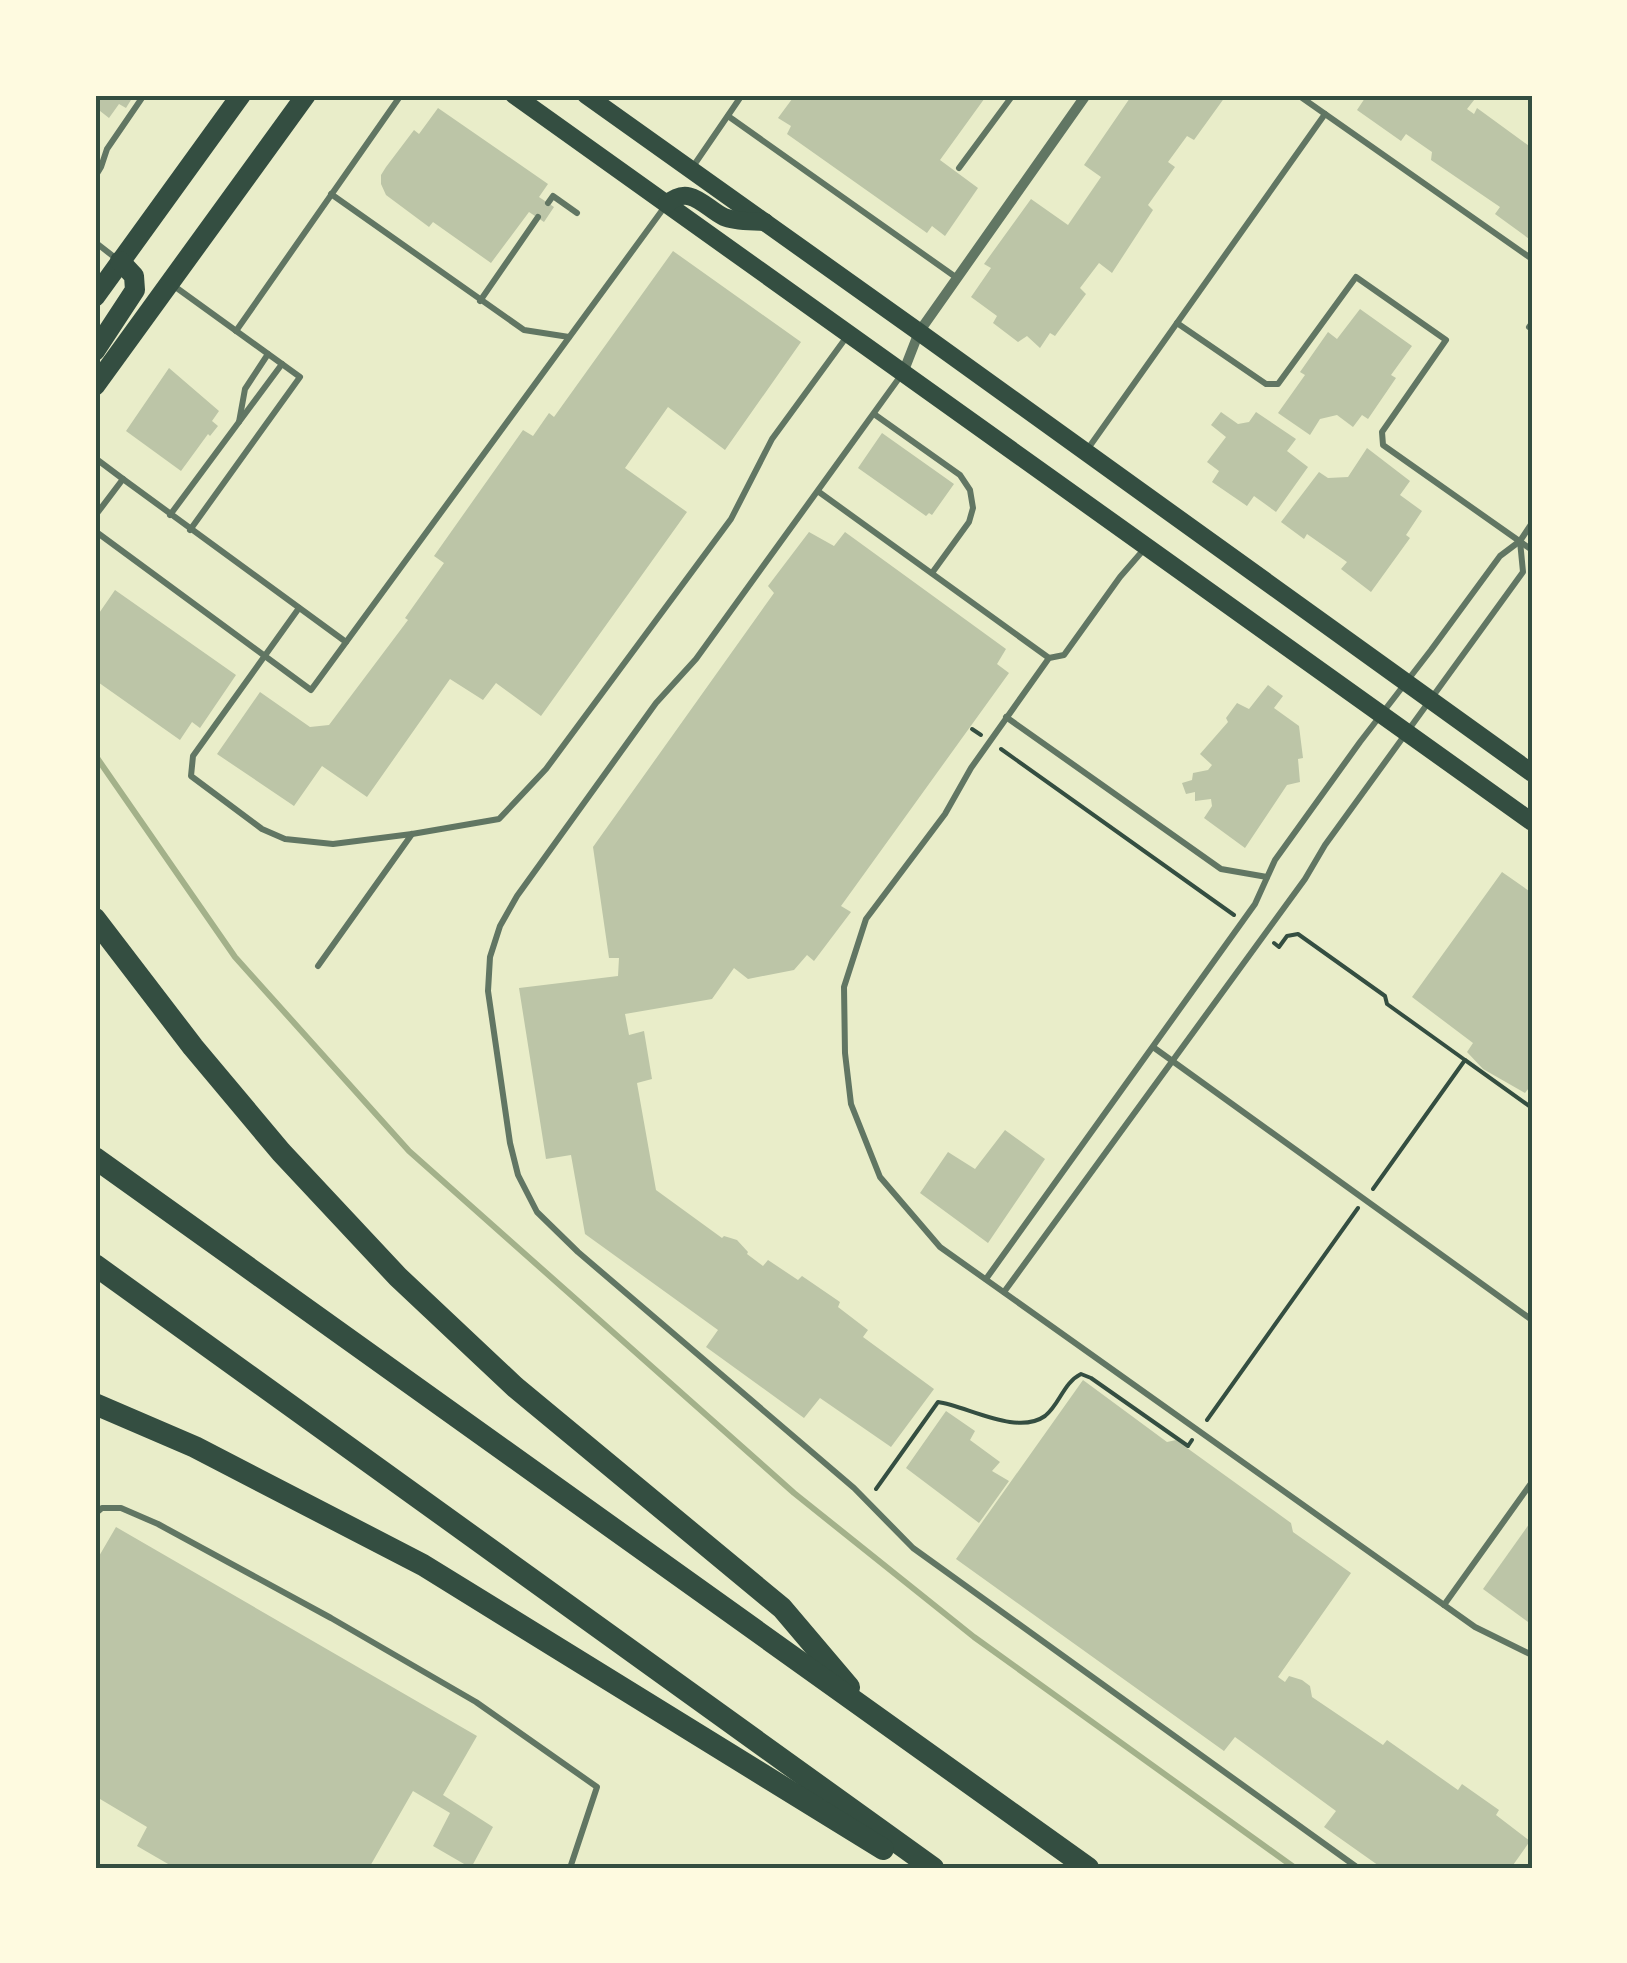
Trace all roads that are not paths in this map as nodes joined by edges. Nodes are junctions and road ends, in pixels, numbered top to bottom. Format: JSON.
{"nodes":[{"id":1,"x":144,"y":95,"type":"edge"},
{"id":2,"x":241,"y":95,"type":"edge"},
{"id":3,"x":306,"y":95,"type":"edge"},
{"id":4,"x":401,"y":95,"type":"edge"},
{"id":5,"x":514,"y":95,"type":"edge"},
{"id":6,"x":586,"y":95,"type":"edge"},
{"id":7,"x":742,"y":95,"type":"edge"},
{"id":8,"x":1013,"y":95,"type":"edge"},
{"id":9,"x":1086,"y":95,"type":"edge"},
{"id":10,"x":1298,"y":95,"type":"edge"},
{"id":11,"x":1324,"y":114,"type":"junction"},
{"id":12,"x":728,"y":116,"type":"junction"},
{"id":13,"x":98,"y":165,"type":"edge"},
{"id":14,"x":959,"y":168,"type":"dead end"},
{"id":15,"x":691,"y":169,"type":"junction"},
{"id":16,"x":95,"y":177,"type":"edge"},
{"id":17,"x":331,"y":194,"type":"junction"},
{"id":18,"x":548,"y":203,"type":"dead end"},
{"id":19,"x":667,"y":204,"type":"junction"},
{"id":20,"x":577,"y":213,"type":"dead end"},
{"id":21,"x":538,"y":218,"type":"dead end"},
{"id":22,"x":765,"y":222,"type":"junction"},
{"id":23,"x":95,"y":242,"type":"edge"},
{"id":24,"x":1532,"y":259,"type":"edge"},
{"id":25,"x":120,"y":261,"type":"junction"},
{"id":26,"x":957,"y":278,"type":"junction"},
{"id":27,"x":170,"y":283,"type":"junction"},
{"id":28,"x":95,"y":296,"type":"edge"},
{"id":29,"x":480,"y":301,"type":"junction"},
{"id":30,"x":1177,"y":323,"type":"junction"},
{"id":31,"x":236,"y":331,"type":"junction"},
{"id":32,"x":920,"y":332,"type":"junction"},
{"id":33,"x":848,"y":334,"type":"junction"},
{"id":34,"x":569,"y":337,"type":"junction"},
{"id":35,"x":95,"y":351,"type":"edge"},
{"id":36,"x":268,"y":354,"type":"junction"},
{"id":37,"x":282,"y":364,"type":"junction"},
{"id":38,"x":903,"y":373,"type":"junction"},
{"id":39,"x":95,"y":386,"type":"edge"},
{"id":40,"x":874,"y":414,"type":"junction"},
{"id":41,"x":239,"y":423,"type":"junction"},
{"id":42,"x":1086,"y":451,"type":"junction"},
{"id":43,"x":95,"y":458,"type":"edge"},
{"id":44,"x":123,"y":478,"type":"junction"},
{"id":45,"x":818,"y":492,"type":"junction"},
{"id":46,"x":170,"y":515,"type":"junction"},
{"id":47,"x":95,"y":516,"type":"edge"},
{"id":48,"x":1532,"y":523,"type":"edge"},
{"id":49,"x":190,"y":530,"type":"junction"},
{"id":50,"x":95,"y":531,"type":"edge"},
{"id":51,"x":1520,"y":542,"type":"junction"},
{"id":52,"x":1147,"y":546,"type":"junction"},
{"id":53,"x":1532,"y":550,"type":"edge"},
{"id":54,"x":932,"y":573,"type":"junction"},
{"id":55,"x":299,"y":608,"type":"junction"},
{"id":56,"x":346,"y":642,"type":"junction"},
{"id":57,"x":266,"y":656,"type":"junction"},
{"id":58,"x":1049,"y":658,"type":"junction"},
{"id":59,"x":1406,"y":683,"type":"junction"},
{"id":60,"x":1431,"y":700,"type":"junction"},
{"id":61,"x":1382,"y":715,"type":"junction"},
{"id":62,"x":1006,"y":717,"type":"junction"},
{"id":63,"x":1407,"y":732,"type":"junction"},
{"id":64,"x":1532,"y":773,"type":"edge"},
{"id":65,"x":1532,"y":822,"type":"edge"},
{"id":66,"x":412,"y":834,"type":"junction"},
{"id":67,"x":1267,"y":877,"type":"junction"},
{"id":68,"x":95,"y":919,"type":"edge"},
{"id":69,"x":318,"y":966,"type":"dead end"},
{"id":70,"x":1153,"y":1046,"type":"junction"},
{"id":71,"x":1173,"y":1060,"type":"junction"},
{"id":72,"x":95,"y":1158,"type":"edge"},
{"id":73,"x":95,"y":1265,"type":"edge"},
{"id":74,"x":986,"y":1279,"type":"junction"},
{"id":75,"x":1004,"y":1292,"type":"junction"},
{"id":76,"x":1532,"y":1320,"type":"edge"},
{"id":77,"x":95,"y":1404,"type":"edge"},
{"id":78,"x":1532,"y":1482,"type":"edge"},
{"id":79,"x":95,"y":1514,"type":"edge"},
{"id":80,"x":1444,"y":1605,"type":"junction"},
{"id":81,"x":1532,"y":1655,"type":"edge"},
{"id":82,"x":870,"y":1712,"type":"junction"},
{"id":83,"x":570,"y":1868,"type":"edge"},
{"id":84,"x":915,"y":1868,"type":"edge"},
{"id":85,"x":933,"y":1868,"type":"edge"},
{"id":86,"x":1088,"y":1868,"type":"edge"},
{"id":87,"x":1358,"y":1868,"type":"edge"}],
"edges":[{"from":1,"to":13,"type":"lane"},
{"from":2,"to":25,"type":"main road"},
{"from":3,"to":27,"type":"main road"},
{"from":4,"to":17,"type":"lane"},
{"from":5,"to":19,"type":"main road"},
{"from":6,"to":15,"type":"main road"},
{"from":7,"to":12,"type":"lane"},
{"from":8,"to":14,"type":"lane"},
{"from":9,"to":26,"type":"street"},
{"from":10,"to":11,"type":"lane"},
{"from":11,"to":24,"type":"lane"},
{"from":11,"to":30,"type":"lane"},
{"from":12,"to":15,"type":"lane"},
{"from":12,"to":26,"type":"lane"},
{"from":13,"to":16,"type":"lane"},
{"from":15,"to":22,"type":"main road"},
{"from":17,"to":29,"type":"lane"},
{"from":17,"to":31,"type":"lane"},
{"from":18,"to":20,"type":"lane"},
{"from":19,"to":22,"type":"main road"},
{"from":19,"to":33,"type":"main road"},
{"from":19,"to":34,"type":"lane"},
{"from":21,"to":29,"type":"lane"},
{"from":22,"to":32,"type":"main road"},
{"from":23,"to":25,"type":"lane"},
{"from":25,"to":28,"type":"main road"},
{"from":25,"to":35,"type":"main road"},
{"from":26,"to":32,"type":"street"},
{"from":27,"to":31,"type":"lane"},
{"from":27,"to":39,"type":"main road"},
{"from":29,"to":34,"type":"lane"},
{"from":30,"to":42,"type":"lane"},
{"from":30,"to":51,"type":"lane"},
{"from":31,"to":36,"type":"lane"},
{"from":32,"to":38,"type":"street"},
{"from":32,"to":42,"type":"main road"},
{"from":33,"to":38,"type":"main road"},
{"from":33,"to":66,"type":"lane"},
{"from":34,"to":56,"type":"lane"},
{"from":36,"to":37,"type":"lane"},
{"from":36,"to":41,"type":"lane"},
{"from":37,"to":41,"type":"lane"},
{"from":37,"to":49,"type":"lane"},
{"from":38,"to":40,"type":"lane"},
{"from":38,"to":52,"type":"main road"},
{"from":40,"to":45,"type":"lane"},
{"from":40,"to":54,"type":"lane"},
{"from":41,"to":46,"type":"lane"},
{"from":42,"to":59,"type":"main road"},
{"from":43,"to":44,"type":"lane"},
{"from":44,"to":46,"type":"lane"},
{"from":44,"to":47,"type":"lane"},
{"from":45,"to":54,"type":"lane"},
{"from":45,"to":87,"type":"lane"},
{"from":46,"to":49,"type":"lane"},
{"from":48,"to":51,"type":"lane"},
{"from":49,"to":55,"type":"lane"},
{"from":50,"to":57,"type":"lane"},
{"from":51,"to":53,"type":"lane"},
{"from":51,"to":59,"type":"lane"},
{"from":51,"to":60,"type":"lane"},
{"from":52,"to":58,"type":"lane"},
{"from":52,"to":61,"type":"main road"},
{"from":54,"to":58,"type":"lane"},
{"from":55,"to":56,"type":"lane"},
{"from":55,"to":57,"type":"lane"},
{"from":56,"to":57,"type":"lane"},
{"from":57,"to":66,"type":"lane"},
{"from":58,"to":62,"type":"lane"},
{"from":59,"to":60,"type":"main road"},
{"from":59,"to":61,"type":"lane"},
{"from":60,"to":63,"type":"lane"},
{"from":60,"to":64,"type":"main road"},
{"from":61,"to":63,"type":"main road"},
{"from":61,"to":67,"type":"lane"},
{"from":62,"to":67,"type":"lane"},
{"from":62,"to":74,"type":"lane"},
{"from":63,"to":65,"type":"main road"},
{"from":63,"to":71,"type":"lane"},
{"from":66,"to":69,"type":"lane"},
{"from":67,"to":70,"type":"lane"},
{"from":68,"to":82,"type":"highway"},
{"from":70,"to":71,"type":"lane"},
{"from":70,"to":74,"type":"lane"},
{"from":71,"to":75,"type":"lane"},
{"from":71,"to":76,"type":"lane"},
{"from":72,"to":82,"type":"highway"},
{"from":73,"to":85,"type":"highway"},
{"from":74,"to":75,"type":"lane"},
{"from":75,"to":80,"type":"lane"},
{"from":77,"to":84,"type":"highway"},
{"from":78,"to":80,"type":"lane"},
{"from":79,"to":83,"type":"lane"},
{"from":80,"to":81,"type":"lane"},
{"from":82,"to":86,"type":"highway"}]}
